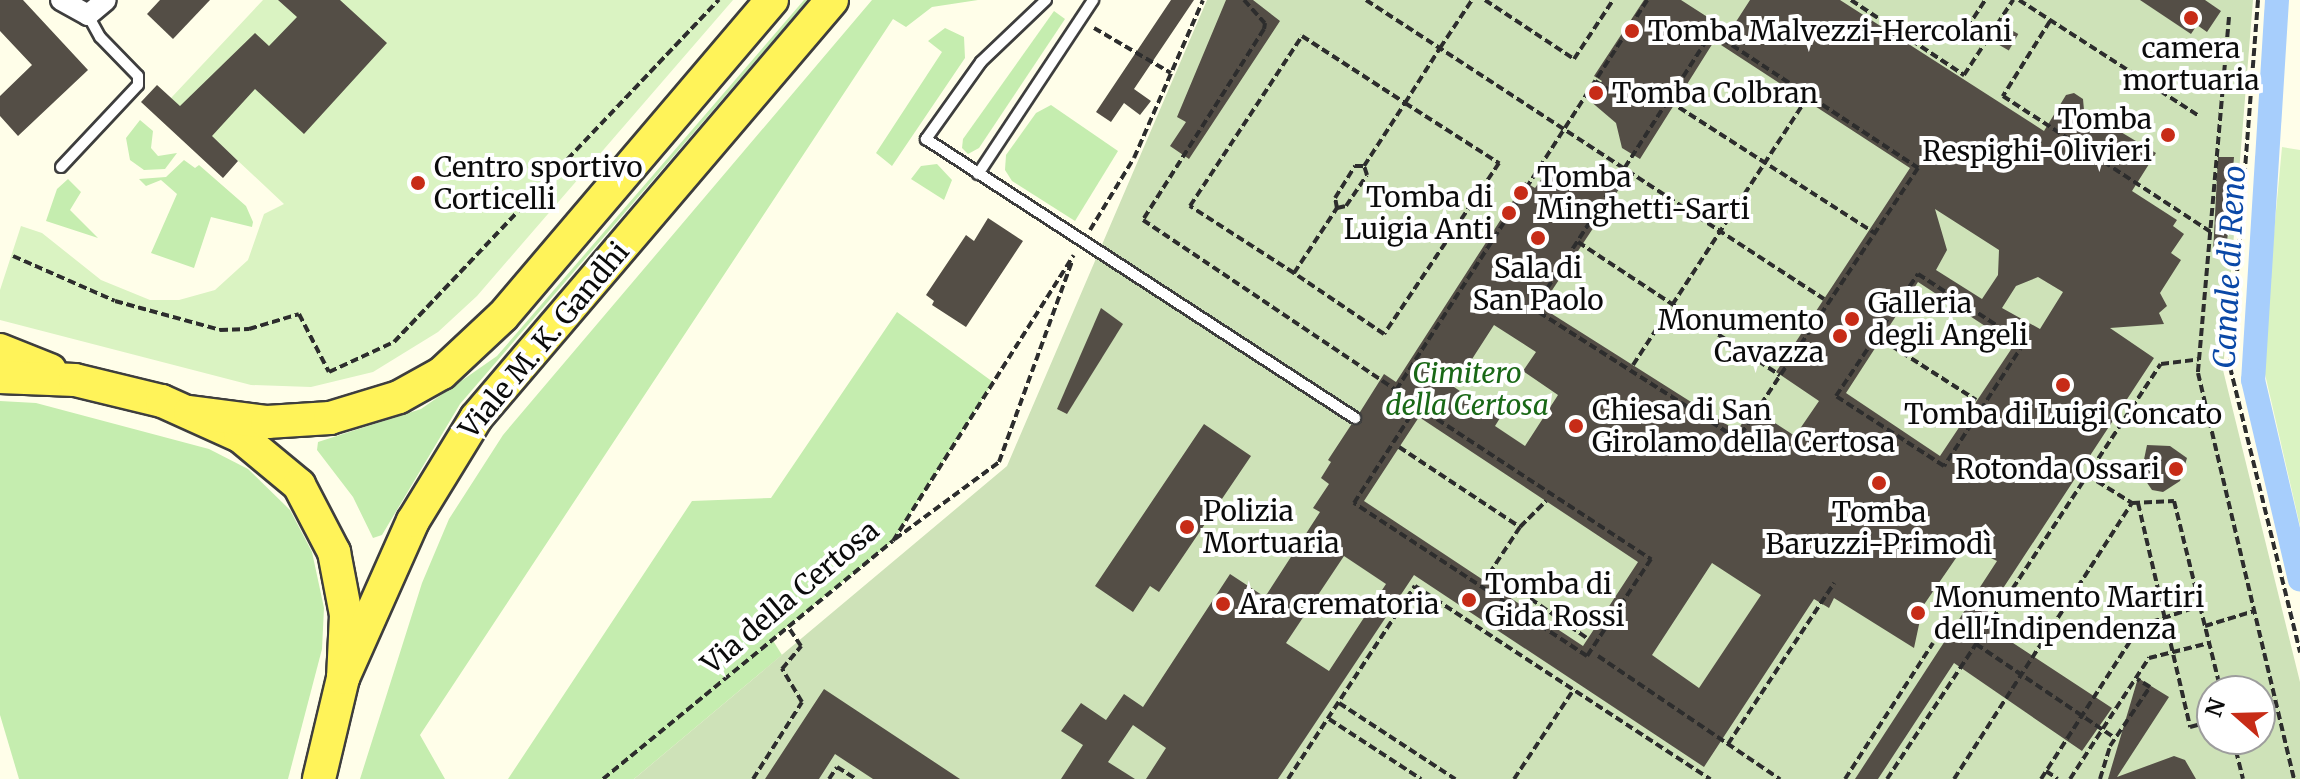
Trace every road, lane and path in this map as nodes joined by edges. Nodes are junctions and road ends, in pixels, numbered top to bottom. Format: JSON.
{"nodes":[{"id":1,"x":61,"y":0,"type":"edge"},
{"id":2,"x":106,"y":0,"type":"edge"},
{"id":3,"x":719,"y":0,"type":"edge"},
{"id":4,"x":772,"y":0,"type":"edge"},
{"id":5,"x":832,"y":0,"type":"edge"},
{"id":6,"x":1046,"y":0,"type":"edge"},
{"id":7,"x":1093,"y":0,"type":"edge"},
{"id":8,"x":1203,"y":0,"type":"edge"},
{"id":9,"x":1244,"y":0,"type":"edge"},
{"id":10,"x":1366,"y":0,"type":"edge"},
{"id":11,"x":1472,"y":0,"type":"edge"},
{"id":12,"x":1485,"y":0,"type":"edge"},
{"id":13,"x":1613,"y":0,"type":"edge"},
{"id":14,"x":1647,"y":0,"type":"edge"},
{"id":15,"x":1851,"y":0,"type":"edge"},
{"id":16,"x":1985,"y":0,"type":"edge"},
{"id":17,"x":2013,"y":0,"type":"edge"},
{"id":18,"x":2019,"y":0,"type":"edge"},
{"id":19,"x":2258,"y":0,"type":"edge"},
{"id":20,"x":88,"y":15,"type":"junction"},
{"id":21,"x":2229,"y":17,"type":"dead end"},
{"id":22,"x":2050,"y":21,"type":"junction"},
{"id":23,"x":1088,"y":24,"type":"dead end"},
{"id":24,"x":1967,"y":28,"type":"dead end"},
{"id":25,"x":1440,"y":48,"type":"junction"},
{"id":26,"x":1171,"y":73,"type":"junction"},
{"id":27,"x":1595,"y":81,"type":"junction"},
{"id":28,"x":1643,"y":100,"type":"dead end"},
{"id":29,"x":1806,"y":100,"type":"dead end"},
{"id":30,"x":1669,"y":101,"type":"junction"},
{"id":31,"x":1405,"y":103,"type":"junction"},
{"id":32,"x":2199,"y":116,"type":"dead end"},
{"id":33,"x":1564,"y":130,"type":"junction"},
{"id":34,"x":1765,"y":163,"type":"junction"},
{"id":35,"x":1364,"y":166,"type":"junction"},
{"id":36,"x":61,"y":167,"type":"dead end"},
{"id":37,"x":1626,"y":170,"type":"junction"},
{"id":38,"x":978,"y":174,"type":"junction"},
{"id":39,"x":1337,"y":208,"type":"junction"},
{"id":40,"x":1721,"y":230,"type":"junction"},
{"id":41,"x":1875,"y":233,"type":"junction"},
{"id":42,"x":2212,"y":233,"type":"junction"},
{"id":43,"x":1084,"y":238,"type":"junction"},
{"id":44,"x":1578,"y":242,"type":"junction"},
{"id":45,"x":13,"y":256,"type":"dead end"},
{"id":46,"x":1294,"y":273,"type":"junction"},
{"id":47,"x":1824,"y":299,"type":"dead end"},
{"id":48,"x":1672,"y":304,"type":"junction"},
{"id":49,"x":1881,"y":339,"type":"dead end"},
{"id":50,"x":0,"y":350,"type":"edge"},
{"id":51,"x":2199,"y":359,"type":"junction"},
{"id":52,"x":1633,"y":365,"type":"dead end"},
{"id":53,"x":1780,"y":375,"type":"junction"},
{"id":54,"x":0,"y":377,"type":"edge"},
{"id":55,"x":75,"y":380,"type":"junction"},
{"id":56,"x":1836,"y":396,"type":"joint"},
{"id":57,"x":1976,"y":400,"type":"dead end"},
{"id":58,"x":190,"y":412,"type":"junction"},
{"id":59,"x":1355,"y":418,"type":"dead end"},
{"id":60,"x":1393,"y":443,"type":"joint"},
{"id":61,"x":1399,"y":447,"type":"dead end"},
{"id":62,"x":2087,"y":475,"type":"junction"},
{"id":63,"x":1546,"y":501,"type":"dead end"},
{"id":64,"x":2135,"y":503,"type":"junction"},
{"id":65,"x":1520,"y":527,"type":"junction"},
{"id":66,"x":893,"y":541,"type":"junction"},
{"id":67,"x":1491,"y":571,"type":"junction"},
{"id":68,"x":1484,"y":581,"type":"dead end"},
{"id":69,"x":1834,"y":583,"type":"dead end"},
{"id":70,"x":2199,"y":606,"type":"junction"},
{"id":71,"x":1466,"y":610,"type":"dead end"},
{"id":72,"x":2254,"y":611,"type":"junction"},
{"id":73,"x":1462,"y":616,"type":"junction"},
{"id":74,"x":2164,"y":618,"type":"junction"},
{"id":75,"x":2205,"y":626,"type":"junction"},
{"id":76,"x":788,"y":627,"type":"junction"},
{"id":77,"x":1588,"y":639,"type":"dead end"},
{"id":78,"x":1933,"y":643,"type":"dead end"},
{"id":79,"x":2209,"y":643,"type":"junction"},
{"id":80,"x":1976,"y":644,"type":"junction"},
{"id":81,"x":2172,"y":652,"type":"junction"},
{"id":82,"x":2300,"y":653,"type":"edge"},
{"id":83,"x":1598,"y":656,"type":"dead end"},
{"id":84,"x":2021,"y":675,"type":"junction"},
{"id":85,"x":2217,"y":675,"type":"edge"},
{"id":86,"x":343,"y":678,"type":"junction"},
{"id":87,"x":2136,"y":678,"type":"junction"},
{"id":88,"x":1574,"y":689,"type":"junction"},
{"id":89,"x":1339,"y":703,"type":"junction"},
{"id":90,"x":2081,"y":716,"type":"junction"},
{"id":91,"x":1328,"y":718,"type":"junction"},
{"id":92,"x":2196,"y":725,"type":"edge"},
{"id":93,"x":2102,"y":730,"type":"junction"},
{"id":94,"x":2115,"y":738,"type":"junction"},
{"id":95,"x":1728,"y":744,"type":"junction"},
{"id":96,"x":2237,"y":755,"type":"edge"},
{"id":97,"x":2046,"y":771,"type":"junction"},
{"id":98,"x":319,"y":779,"type":"edge"},
{"id":99,"x":603,"y":779,"type":"edge"},
{"id":100,"x":753,"y":779,"type":"edge"},
{"id":101,"x":829,"y":779,"type":"edge"},
{"id":102,"x":856,"y":779,"type":"edge"},
{"id":103,"x":1288,"y":779,"type":"edge"},
{"id":104,"x":1421,"y":779,"type":"edge"},
{"id":105,"x":1455,"y":779,"type":"edge"},
{"id":106,"x":1514,"y":779,"type":"edge"},
{"id":107,"x":1710,"y":779,"type":"edge"},
{"id":108,"x":1780,"y":779,"type":"edge"},
{"id":109,"x":1845,"y":779,"type":"edge"},
{"id":110,"x":1887,"y":779,"type":"edge"},
{"id":111,"x":1954,"y":779,"type":"edge"},
{"id":112,"x":2041,"y":779,"type":"edge"},
{"id":113,"x":2058,"y":779,"type":"edge"},
{"id":114,"x":2070,"y":779,"type":"edge"},
{"id":115,"x":2100,"y":779,"type":"edge"},
{"id":116,"x":2243,"y":779,"type":"edge"},
{"id":117,"x":2294,"y":779,"type":"edge"}],
"edges":[{"from":1,"to":20,"type":"street"},
{"from":2,"to":20,"type":"street"},
{"from":3,"to":45,"type":"path"},
{"from":4,"to":58,"type":"main road","name":"Viale M. K. Gandhi"},
{"from":5,"to":86,"type":"main road","name":"Viale M. K. Gandhi"},
{"from":6,"to":38,"type":"lane"},
{"from":7,"to":38,"type":"lane"},
{"from":8,"to":26,"type":"path"},
{"from":9,"to":33,"type":"path"},
{"from":10,"to":25,"type":"path"},
{"from":11,"to":25,"type":"path"},
{"from":12,"to":13,"type":"path"},
{"from":14,"to":27,"type":"path"},
{"from":15,"to":17,"type":"path"},
{"from":16,"to":24,"type":"path"},
{"from":18,"to":22,"type":"path"},
{"from":19,"to":82,"type":"path"},
{"from":20,"to":36,"type":"lane"},
{"from":21,"to":42,"type":"path"},
{"from":22,"to":32,"type":"path"},
{"from":22,"to":42,"type":"path"},
{"from":23,"to":26,"type":"path"},
{"from":25,"to":31,"type":"path"},
{"from":25,"to":33,"type":"path"},
{"from":26,"to":43,"type":"path"},
{"from":27,"to":28,"type":"path"},
{"from":27,"to":33,"type":"path"},
{"from":29,"to":34,"type":"path"},
{"from":30,"to":34,"type":"path"},
{"from":30,"to":37,"type":"path"},
{"from":30,"to":41,"type":"path"},
{"from":31,"to":35,"type":"path"},
{"from":31,"to":46,"type":"path"},
{"from":31,"to":46,"type":"path"},
{"from":33,"to":37,"type":"path"},
{"from":34,"to":40,"type":"path"},
{"from":34,"to":41,"type":"path"},
{"from":35,"to":39,"type":"path"},
{"from":35,"to":39,"type":"path"},
{"from":37,"to":40,"type":"path"},
{"from":37,"to":44,"type":"path"},
{"from":38,"to":43,"type":"lane"},
{"from":39,"to":46,"type":"path"},
{"from":40,"to":47,"type":"path"},
{"from":40,"to":48,"type":"path"},
{"from":41,"to":53,"type":"path"},
{"from":42,"to":51,"type":"path"},
{"from":43,"to":59,"type":"lane"},
{"from":44,"to":48,"type":"path"},
{"from":44,"to":53,"type":"path"},
{"from":48,"to":52,"type":"path"},
{"from":48,"to":53,"type":"path"},
{"from":49,"to":57,"type":"path"},
{"from":50,"to":55,"type":"main road"},
{"from":51,"to":62,"type":"path"},
{"from":51,"to":72,"type":"path"},
{"from":54,"to":55,"type":"main road"},
{"from":55,"to":58,"type":"main road"},
{"from":56,"to":56,"type":"path"},
{"from":58,"to":86,"type":"main road"},
{"from":60,"to":60,"type":"path"},
{"from":61,"to":65,"type":"path"},
{"from":62,"to":64,"type":"path"},
{"from":62,"to":80,"type":"path"},
{"from":63,"to":65,"type":"path"},
{"from":64,"to":70,"type":"path"},
{"from":64,"to":74,"type":"path"},
{"from":64,"to":84,"type":"path"},
{"from":65,"to":67,"type":"path"},
{"from":66,"to":66,"type":"path","name":"Via della Certosa"},
{"from":66,"to":76,"type":"path","name":"Via della Certosa"},
{"from":67,"to":68,"type":"path"},
{"from":67,"to":77,"type":"path"},
{"from":69,"to":95,"type":"path"},
{"from":70,"to":74,"type":"path"},
{"from":70,"to":75,"type":"path"},
{"from":71,"to":73,"type":"path"},
{"from":72,"to":75,"type":"path"},
{"from":72,"to":117,"type":"path"},
{"from":73,"to":88,"type":"path"},
{"from":73,"to":89,"type":"path"},
{"from":74,"to":81,"type":"path"},
{"from":74,"to":90,"type":"path"},
{"from":75,"to":79,"type":"path"},
{"from":76,"to":99,"type":"path","name":"Via della Certosa"},
{"from":76,"to":100,"type":"path"},
{"from":78,"to":109,"type":"path"},
{"from":79,"to":81,"type":"path"},
{"from":79,"to":85,"type":"path"},
{"from":80,"to":84,"type":"path"},
{"from":80,"to":110,"type":"path"},
{"from":81,"to":87,"type":"path"},
{"from":81,"to":92,"type":"path"},
{"from":83,"to":95,"type":"path"},
{"from":84,"to":90,"type":"path"},
{"from":84,"to":111,"type":"path"},
{"from":86,"to":98,"type":"main road"},
{"from":87,"to":93,"type":"path"},
{"from":87,"to":94,"type":"path"},
{"from":88,"to":106,"type":"path"},
{"from":88,"to":107,"type":"path"},
{"from":89,"to":91,"type":"path"},
{"from":89,"to":105,"type":"path"},
{"from":90,"to":93,"type":"path"},
{"from":90,"to":97,"type":"path"},
{"from":91,"to":103,"type":"path"},
{"from":91,"to":104,"type":"path"},
{"from":93,"to":94,"type":"path"},
{"from":93,"to":114,"type":"path"},
{"from":94,"to":115,"type":"path"},
{"from":95,"to":108,"type":"path"},
{"from":96,"to":116,"type":"path"},
{"from":97,"to":112,"type":"path"},
{"from":97,"to":113,"type":"path"},
{"from":101,"to":102,"type":"path"}]}
